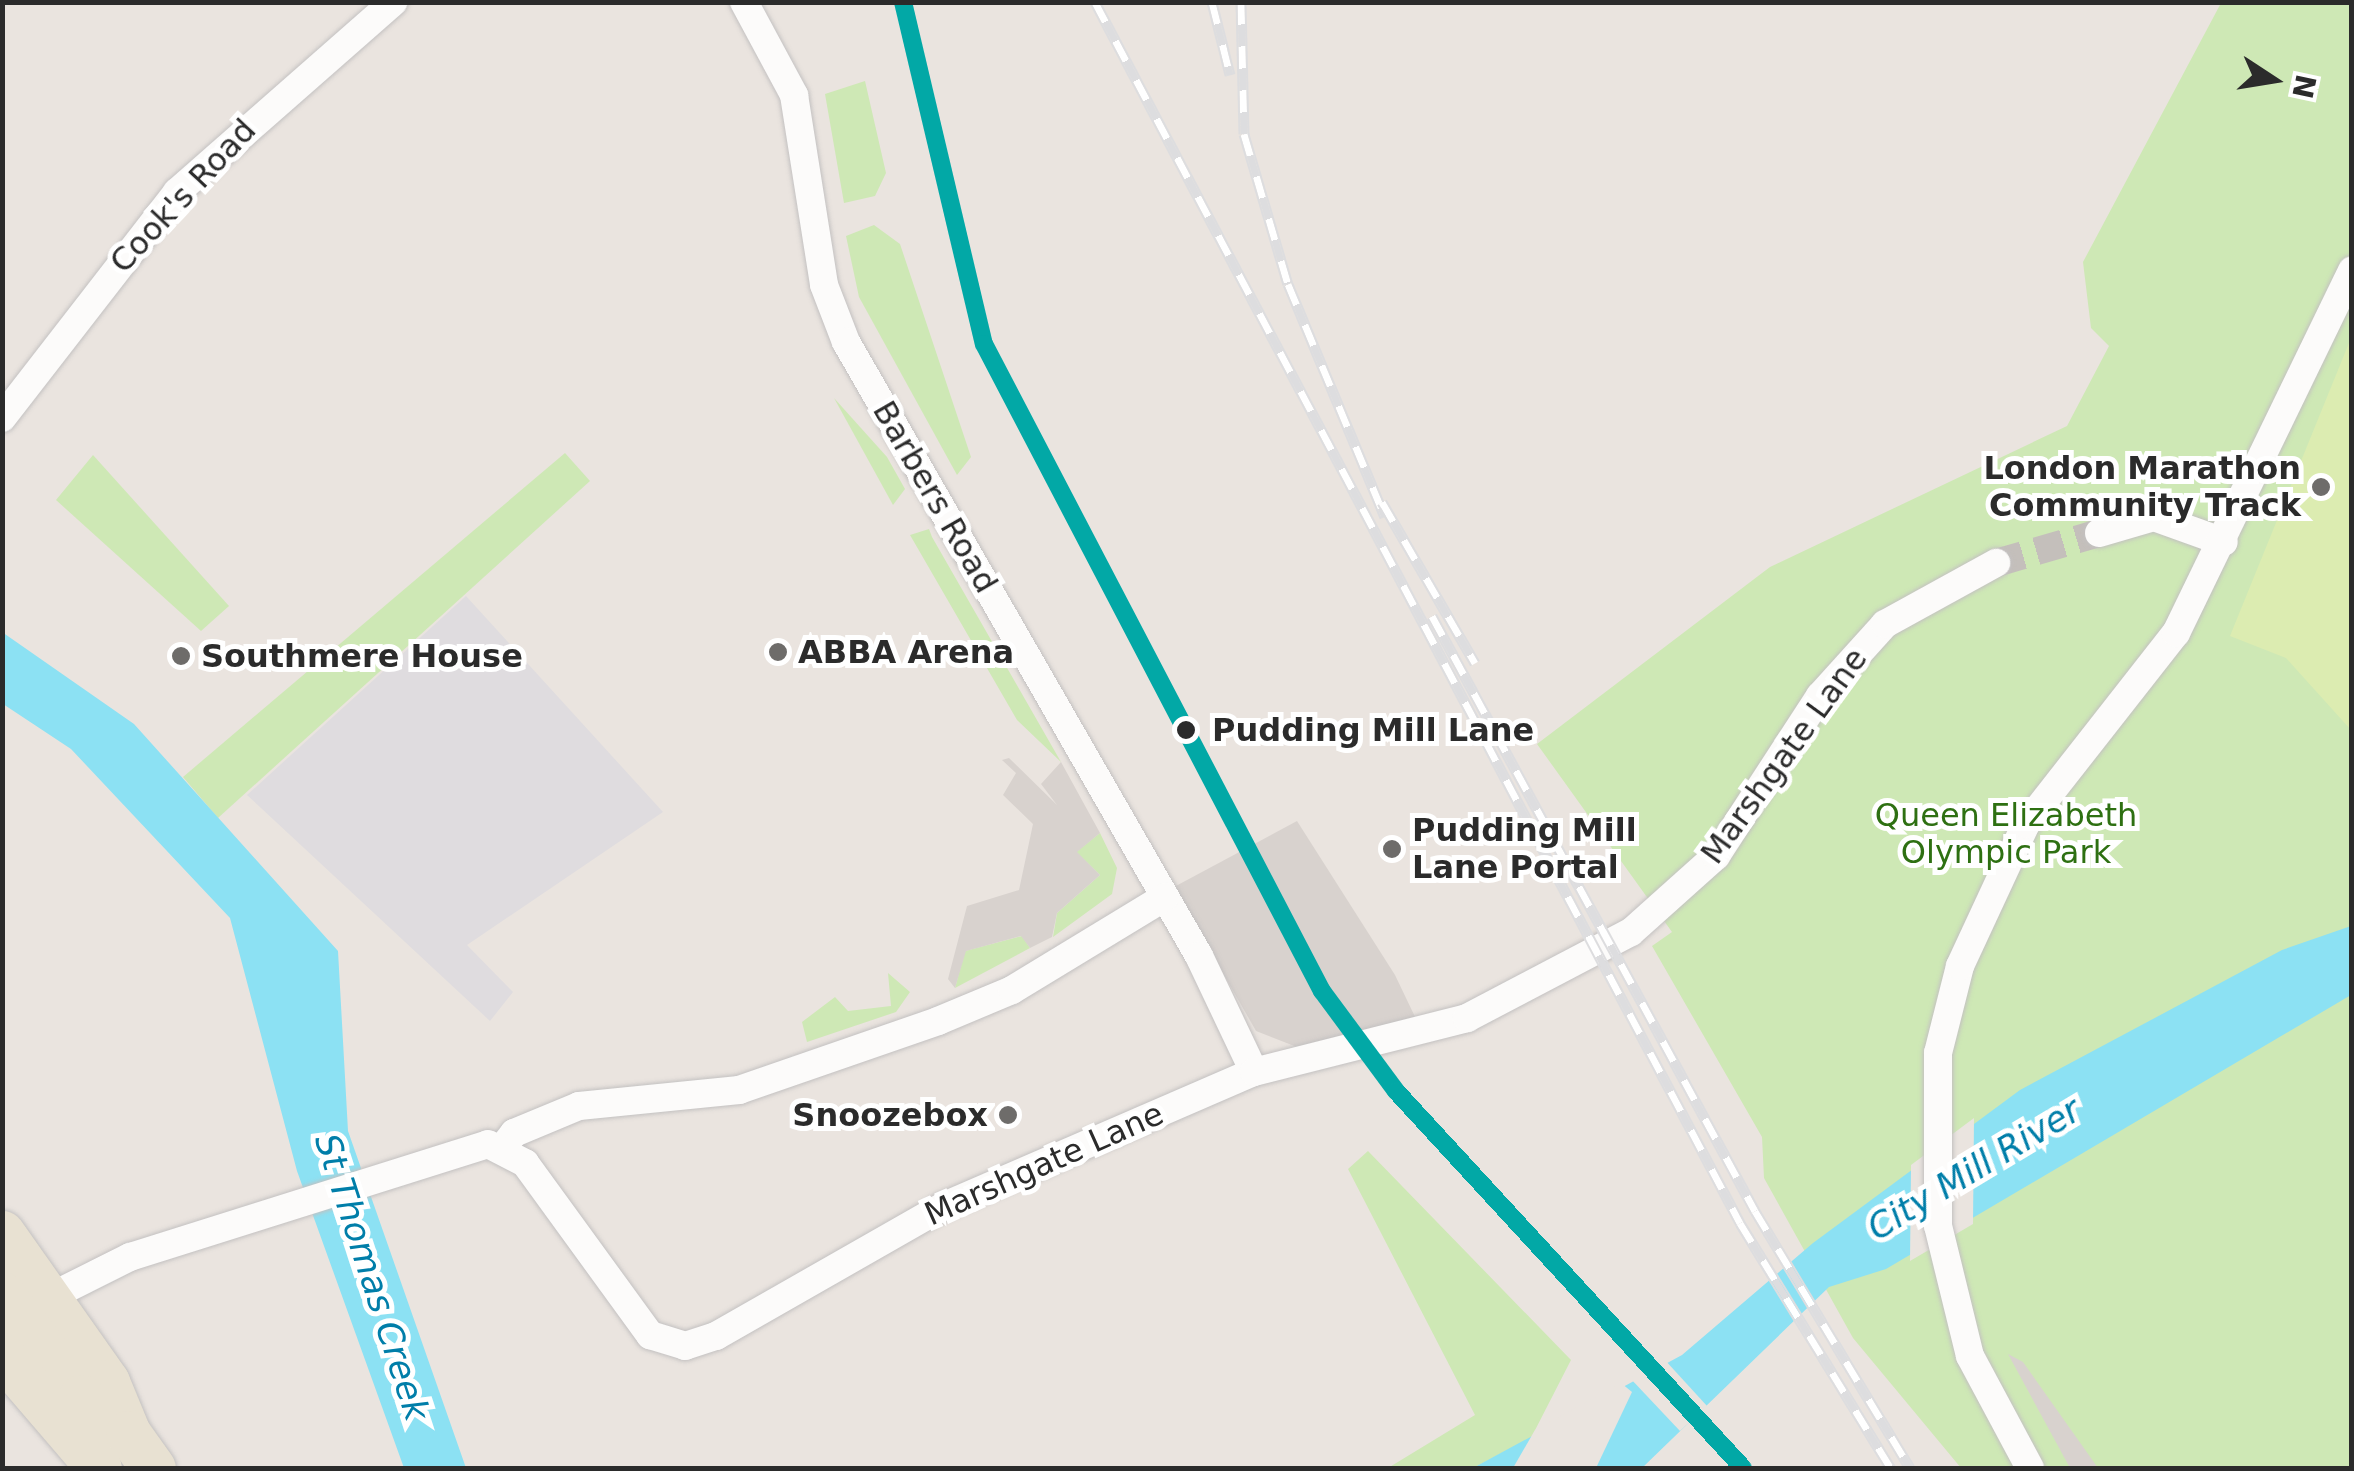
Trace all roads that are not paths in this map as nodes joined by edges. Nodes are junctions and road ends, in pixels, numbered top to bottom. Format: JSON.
{"nodes":[{"id":1,"x":393,"y":2,"type":"edge"},
{"id":2,"x":744,"y":2,"type":"edge"},
{"id":3,"x":2352,"y":270,"type":"edge"},
{"id":4,"x":2,"y":418,"type":"edge"},
{"id":5,"x":2099,"y":532,"type":"tunnel mouth"},
{"id":6,"x":2224,"y":542,"type":"junction"},
{"id":7,"x":1996,"y":563,"type":"tunnel mouth"},
{"id":8,"x":1165,"y":897,"type":"junction"},
{"id":9,"x":1254,"y":1072,"type":"junction"},
{"id":10,"x":503,"y":1147,"type":"junction"},
{"id":11,"x":2,"y":1233,"type":"edge"},
{"id":12,"x":2,"y":1294,"type":"edge"},
{"id":13,"x":48,"y":1298,"type":"junction"},
{"id":14,"x":2,"y":1355,"type":"edge"},
{"id":15,"x":141,"y":1451,"type":"edge"},
{"id":16,"x":98,"y":1468,"type":"edge"},
{"id":17,"x":2030,"y":1468,"type":"edge"}],
"edges":[{"from":1,"to":4,"type":"street","name":"Cook's Road"},
{"from":2,"to":8,"type":"street","name":"Barbers Road"},
{"from":3,"to":6,"type":"street"},
{"from":5,"to":6,"type":"street"},
{"from":6,"to":17,"type":"street"},
{"from":7,"to":9,"type":"street","name":"Marshgate Lane"},
{"from":8,"to":9,"type":"street","name":"Barbers Road"},
{"from":8,"to":10,"type":"street"},
{"from":9,"to":10,"type":"street","name":"Marshgate Lane"},
{"from":10,"to":13,"type":"street"},
{"from":11,"to":13,"type":"main road"},
{"from":12,"to":15,"type":"main road"},
{"from":13,"to":15,"type":"main road"},
{"from":14,"to":16,"type":"main road"}]}
